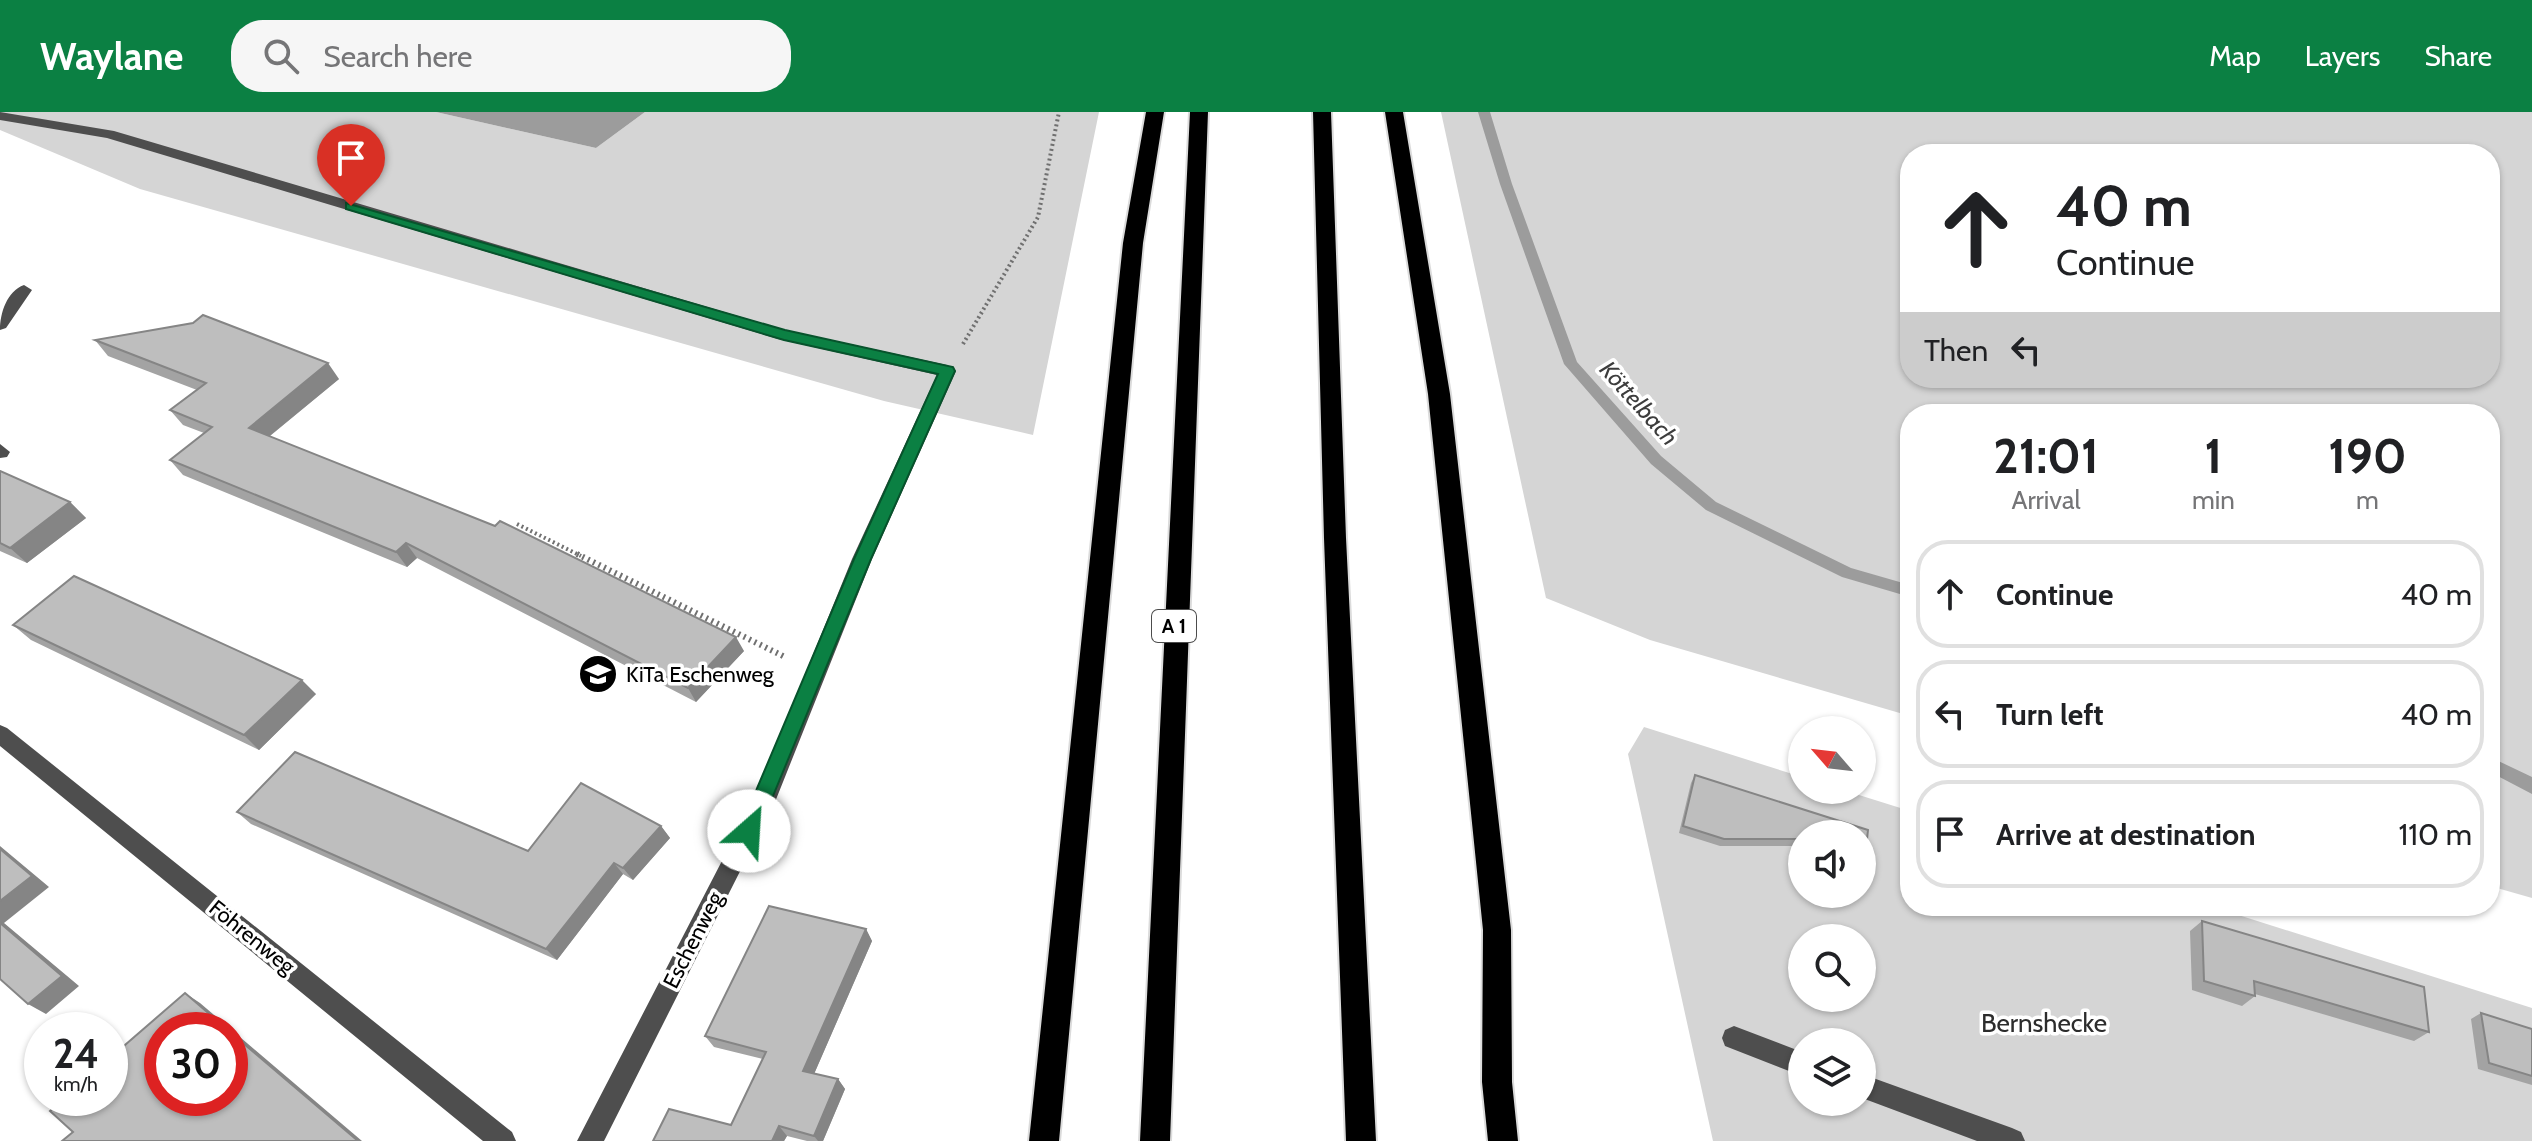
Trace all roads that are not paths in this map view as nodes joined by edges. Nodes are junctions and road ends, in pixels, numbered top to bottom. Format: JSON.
{"nodes":[{"id":1,"x":1155,"y":112,"type":"edge"},
{"id":2,"x":1199,"y":112,"type":"edge"},
{"id":3,"x":1322,"y":112,"type":"edge"},
{"id":4,"x":1394,"y":112,"type":"edge"},
{"id":5,"x":0,"y":116,"type":"edge"},
{"id":6,"x":24,"y":290,"type":"dead end"},
{"id":7,"x":0,"y":324,"type":"edge"},
{"id":8,"x":0,"y":734,"type":"edge"},
{"id":9,"x":1734,"y":1038,"type":"dead end"},
{"id":10,"x":1788,"y":1059,"type":"edge"},
{"id":11,"x":1876,"y":1091,"type":"edge"},
{"id":12,"x":503,"y":1141,"type":"edge"},
{"id":13,"x":590,"y":1141,"type":"edge"},
{"id":14,"x":1044,"y":1141,"type":"edge"},
{"id":15,"x":1155,"y":1141,"type":"edge"},
{"id":16,"x":1361,"y":1141,"type":"edge"},
{"id":17,"x":1503,"y":1141,"type":"edge"},
{"id":18,"x":2012,"y":1141,"type":"edge"}],
"edges":[{"from":1,"to":14,"type":"highway"},
{"from":2,"to":15,"type":"highway","number":"A 1"},
{"from":3,"to":16,"type":"highway"},
{"from":4,"to":17,"type":"highway"},
{"from":5,"to":13,"type":"street","name":"Eschenweg"},
{"from":6,"to":7,"type":"street"},
{"from":8,"to":12,"type":"street","name":"Föhrenweg"},
{"from":9,"to":10,"type":"street"},
{"from":11,"to":18,"type":"street"}]}
